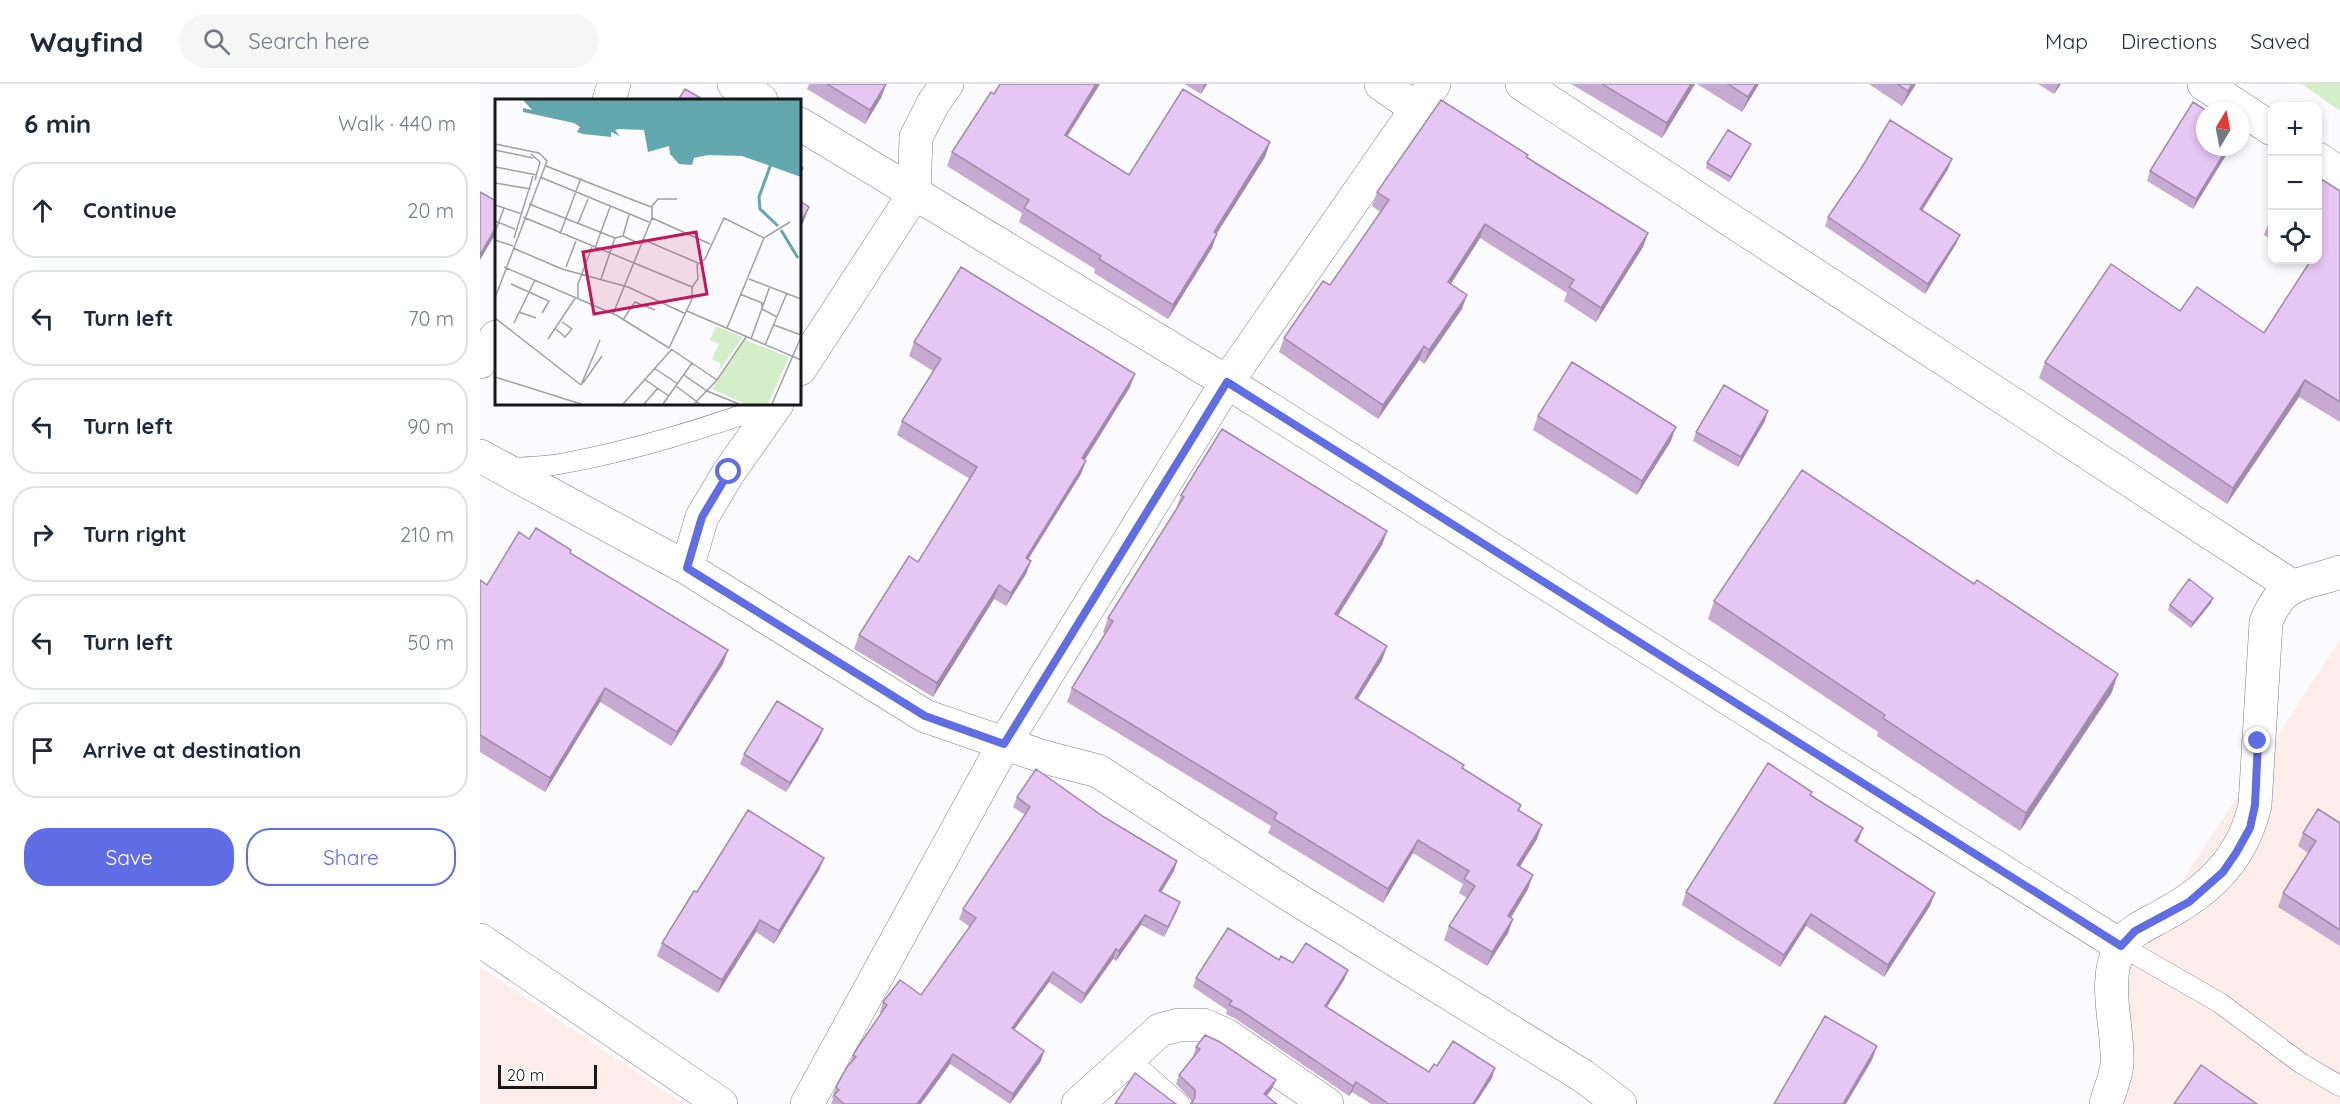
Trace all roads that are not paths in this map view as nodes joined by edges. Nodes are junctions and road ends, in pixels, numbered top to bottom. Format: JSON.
{"nodes":[{"id":1,"x":614,"y":84,"type":"edge"},
{"id":2,"x":734,"y":84,"type":"edge"},
{"id":3,"x":947,"y":84,"type":"edge"},
{"id":4,"x":1382,"y":84,"type":"edge"},
{"id":5,"x":1522,"y":84,"type":"edge"},
{"id":6,"x":2204,"y":84,"type":"edge"},
{"id":7,"x":1426,"y":97,"type":"edge"},
{"id":8,"x":609,"y":99,"type":"edge"},
{"id":9,"x":759,"y":99,"type":"edge"},
{"id":10,"x":801,"y":125,"type":"edge"},
{"id":11,"x":2268,"y":126,"type":"edge"},
{"id":12,"x":2322,"y":162,"type":"edge"},
{"id":13,"x":2340,"y":174,"type":"edge"},
{"id":14,"x":914,"y":194,"type":"junction"},
{"id":15,"x":495,"y":339,"type":"edge"},
{"id":16,"x":480,"y":362,"type":"edge"},
{"id":17,"x":801,"y":367,"type":"edge"},
{"id":18,"x":1227,"y":382,"type":"junction"},
{"id":19,"x":774,"y":405,"type":"edge"},
{"id":20,"x":776,"y":405,"type":"edge"},
{"id":21,"x":488,"y":466,"type":"edge"},
{"id":22,"x":687,"y":568,"type":"junction"},
{"id":23,"x":2340,"y":572,"type":"edge"},
{"id":24,"x":2292,"y":586,"type":"junction"},
{"id":25,"x":1004,"y":744,"type":"junction"},
{"id":26,"x":480,"y":940,"type":"edge"},
{"id":27,"x":2121,"y":946,"type":"junction"},
{"id":28,"x":1129,"y":1059,"type":"junction"},
{"id":29,"x":2340,"y":1086,"type":"edge"},
{"id":30,"x":722,"y":1104,"type":"edge"},
{"id":31,"x":807,"y":1104,"type":"edge"},
{"id":32,"x":1078,"y":1104,"type":"edge"},
{"id":33,"x":1180,"y":1104,"type":"edge"},
{"id":34,"x":1327,"y":1104,"type":"edge"},
{"id":35,"x":1620,"y":1104,"type":"edge"},
{"id":36,"x":2106,"y":1104,"type":"edge"}],
"edges":[{"from":1,"to":8,"type":"street"},
{"from":2,"to":9,"type":"street"},
{"from":3,"to":14,"type":"street"},
{"from":4,"to":7,"type":"street"},
{"from":5,"to":24,"type":"street"},
{"from":6,"to":11,"type":"street"},
{"from":7,"to":18,"type":"street"},
{"from":10,"to":14,"type":"street"},
{"from":12,"to":13,"type":"street"},
{"from":14,"to":17,"type":"street"},
{"from":14,"to":18,"type":"street"},
{"from":15,"to":16,"type":"street"},
{"from":18,"to":25,"type":"street"},
{"from":18,"to":27,"type":"street"},
{"from":19,"to":21,"type":"lane"},
{"from":20,"to":22,"type":"street"},
{"from":21,"to":22,"type":"street"},
{"from":22,"to":25,"type":"street"},
{"from":23,"to":24,"type":"street"},
{"from":24,"to":27,"type":"street"},
{"from":25,"to":31,"type":"street"},
{"from":25,"to":35,"type":"street"},
{"from":26,"to":30,"type":"street"},
{"from":27,"to":29,"type":"lane"},
{"from":27,"to":36,"type":"street"},
{"from":28,"to":32,"type":"street"},
{"from":28,"to":33,"type":"lane"},
{"from":28,"to":34,"type":"street"}]}
